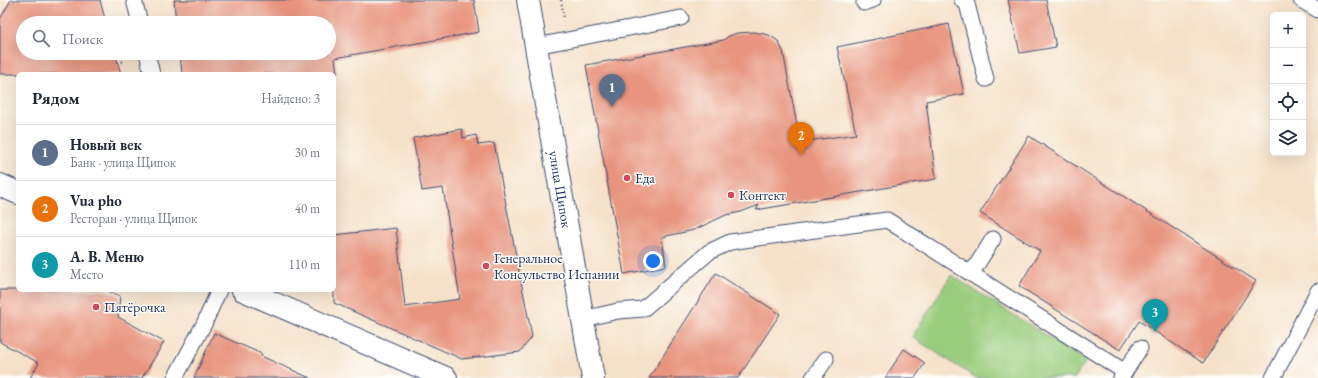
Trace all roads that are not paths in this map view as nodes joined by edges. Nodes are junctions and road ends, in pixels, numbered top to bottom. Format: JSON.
{"nodes":[{"id":1,"x":134,"y":0,"type":"edge"},
{"id":2,"x":528,"y":0,"type":"edge"},
{"id":3,"x":962,"y":0,"type":"edge"},
{"id":4,"x":1301,"y":0,"type":"edge"},
{"id":5,"x":1318,"y":10,"type":"edge"},
{"id":6,"x":138,"y":16,"type":"edge"},
{"id":7,"x":681,"y":18,"type":"dead end"},
{"id":8,"x":536,"y":46,"type":"junction"},
{"id":9,"x":149,"y":60,"type":"edge"},
{"id":10,"x":152,"y":72,"type":"edge"},
{"id":11,"x":986,"y":79,"type":"dead end"},
{"id":12,"x":0,"y":185,"type":"edge"},
{"id":13,"x":16,"y":192,"type":"edge"},
{"id":14,"x":993,"y":239,"type":"dead end"},
{"id":15,"x":971,"y":274,"type":"junction"},
{"id":16,"x":1318,"y":291,"type":"edge"},
{"id":17,"x":218,"y":292,"type":"edge"},
{"id":18,"x":248,"y":292,"type":"edge"},
{"id":19,"x":583,"y":319,"type":"junction"},
{"id":20,"x":1140,"y":348,"type":"dead end"},
{"id":21,"x":826,"y":359,"type":"dead end"},
{"id":22,"x":1123,"y":375,"type":"edge"},
{"id":23,"x":175,"y":378,"type":"edge"},
{"id":24,"x":446,"y":378,"type":"edge"},
{"id":25,"x":593,"y":378,"type":"edge"},
{"id":26,"x":813,"y":378,"type":"edge"},
{"id":27,"x":1273,"y":378,"type":"edge"}],
"edges":[{"from":1,"to":6,"type":"lane"},
{"from":2,"to":8,"type":"street","name":"улица Щипок"},
{"from":3,"to":11,"type":"lane"},
{"from":4,"to":5,"type":"lane"},
{"from":7,"to":8,"type":"lane"},
{"from":8,"to":19,"type":"street","name":"улица Щипок"},
{"from":9,"to":10,"type":"lane"},
{"from":12,"to":13,"type":"street"},
{"from":14,"to":15,"type":"lane"},
{"from":15,"to":19,"type":"lane"},
{"from":15,"to":22,"type":"lane"},
{"from":16,"to":27,"type":"lane"},
{"from":17,"to":23,"type":"lane"},
{"from":18,"to":24,"type":"street"},
{"from":19,"to":25,"type":"street","name":"улица Щипок"},
{"from":20,"to":22,"type":"lane"},
{"from":21,"to":26,"type":"lane"}]}
